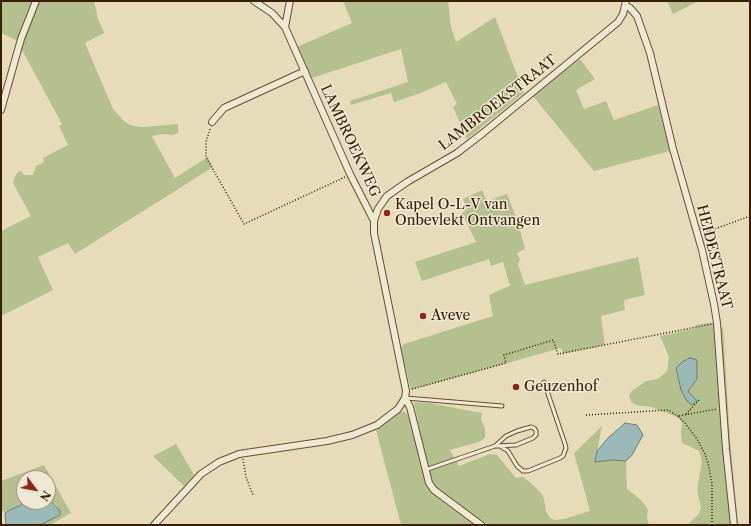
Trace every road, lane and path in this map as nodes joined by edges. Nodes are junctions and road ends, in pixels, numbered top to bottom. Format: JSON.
{"nodes":[{"id":1,"x":36,"y":1,"type":"edge"},
{"id":2,"x":254,"y":1,"type":"edge"},
{"id":3,"x":290,"y":1,"type":"edge"},
{"id":4,"x":626,"y":3,"type":"edge"},
{"id":5,"x":285,"y":27,"type":"junction"},
{"id":6,"x":305,"y":70,"type":"junction"},
{"id":7,"x":1,"y":110,"type":"edge"},
{"id":8,"x":212,"y":122,"type":"joint"},
{"id":9,"x":350,"y":174,"type":"junction"},
{"id":10,"x":750,"y":216,"type":"edge"},
{"id":11,"x":374,"y":221,"type":"junction"},
{"id":12,"x":698,"y":236,"type":"junction"},
{"id":13,"x":717,"y":323,"type":"junction"},
{"id":14,"x":544,"y":382,"type":"dead end"},
{"id":15,"x":406,"y":390,"type":"junction"},
{"id":16,"x":404,"y":398,"type":"junction"},
{"id":17,"x":700,"y":398,"type":"dead end"},
{"id":18,"x":502,"y":406,"type":"dead end"},
{"id":19,"x":723,"y":408,"type":"junction"},
{"id":20,"x":686,"y":414,"type":"junction"},
{"id":21,"x":586,"y":415,"type":"dead end"},
{"id":22,"x":678,"y":416,"type":"junction"},
{"id":23,"x":496,"y":446,"type":"junction"},
{"id":24,"x":242,"y":453,"type":"junction"},
{"id":25,"x":425,"y":470,"type":"junction"},
{"id":26,"x":253,"y":495,"type":"dead end"},
{"id":27,"x":154,"y":525,"type":"edge"},
{"id":28,"x":481,"y":525,"type":"edge"},
{"id":29,"x":712,"y":525,"type":"edge"},
{"id":30,"x":734,"y":525,"type":"edge"}],
"edges":[{"from":1,"to":7,"type":"street"},
{"from":2,"to":5,"type":"street","name":"LAMBROEKWEG"},
{"from":3,"to":5,"type":"street"},
{"from":4,"to":11,"type":"street","name":"LAMBROEKSTRAAT"},
{"from":4,"to":12,"type":"street","name":"HEIDESTRAAT"},
{"from":5,"to":6,"type":"street","name":"LAMBROEKWEG"},
{"from":6,"to":8,"type":"street"},
{"from":6,"to":9,"type":"street","name":"LAMBROEKWEG"},
{"from":8,"to":9,"type":"path"},
{"from":9,"to":11,"type":"street","name":"LAMBROEKWEG"},
{"from":10,"to":12,"type":"path"},
{"from":11,"to":15,"type":"street","name":"LAMBROEKSTRAAT"},
{"from":12,"to":13,"type":"street","name":"HEIDESTRAAT"},
{"from":13,"to":15,"type":"path"},
{"from":13,"to":19,"type":"street","name":"HEIDESTRAAT"},
{"from":14,"to":23,"type":"lane"},
{"from":15,"to":16,"type":"street","name":"LAMBROEKSTRAAT"},
{"from":16,"to":18,"type":"lane"},
{"from":16,"to":24,"type":"street","name":"LAMBROEKSTRAAT"},
{"from":16,"to":25,"type":"street"},
{"from":17,"to":20,"type":"path"},
{"from":19,"to":20,"type":"path"},
{"from":19,"to":30,"type":"street","name":"HEIDESTRAAT"},
{"from":20,"to":22,"type":"path"},
{"from":21,"to":22,"type":"path"},
{"from":22,"to":29,"type":"path"},
{"from":23,"to":23,"type":"lane"},
{"from":23,"to":25,"type":"lane"},
{"from":24,"to":26,"type":"path"},
{"from":24,"to":27,"type":"street","name":"LAMBROEKSTRAAT"},
{"from":25,"to":28,"type":"street"}]}
